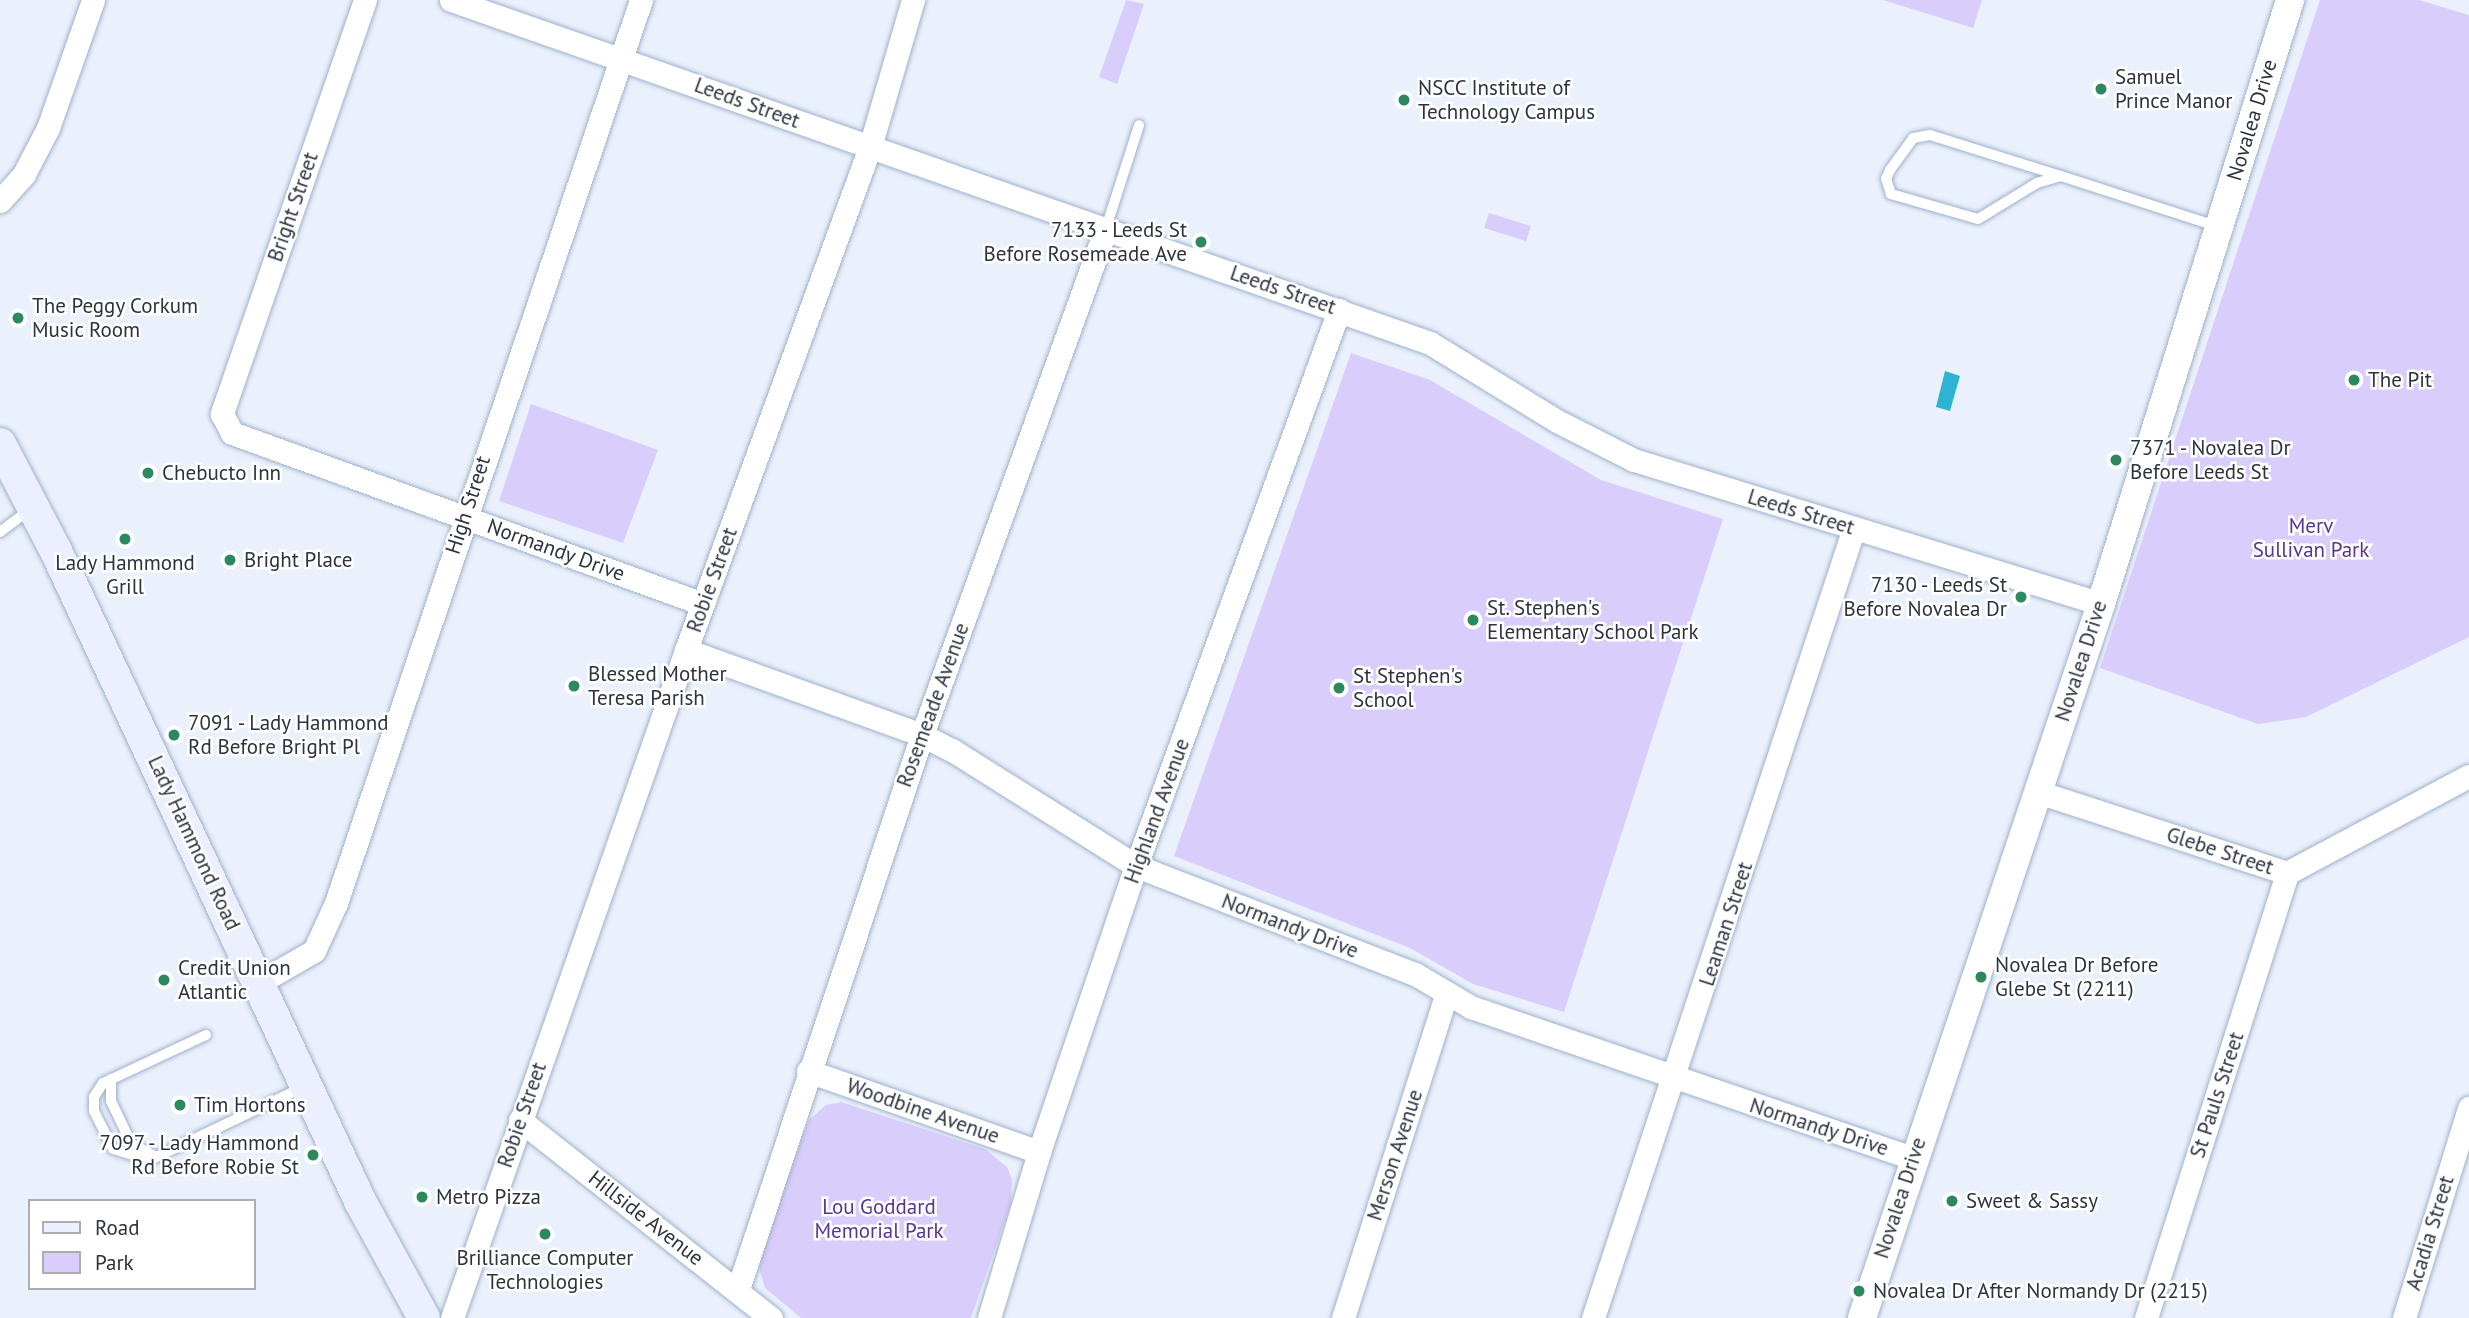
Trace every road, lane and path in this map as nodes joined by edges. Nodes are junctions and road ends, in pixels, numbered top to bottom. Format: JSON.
{"nodes":[{"id":1,"x":93,"y":0,"type":"edge"},
{"id":2,"x":365,"y":0,"type":"edge"},
{"id":3,"x":451,"y":0,"type":"edge"},
{"id":4,"x":641,"y":0,"type":"edge"},
{"id":5,"x":913,"y":0,"type":"edge"},
{"id":6,"x":2290,"y":0,"type":"edge"},
{"id":7,"x":622,"y":58,"type":"junction"},
{"id":8,"x":1139,"y":125,"type":"dead end"},
{"id":9,"x":870,"y":147,"type":"junction"},
{"id":10,"x":2061,"y":176,"type":"junction"},
{"id":11,"x":0,"y":201,"type":"edge"},
{"id":12,"x":2219,"y":227,"type":"junction"},
{"id":13,"x":1106,"y":228,"type":"junction"},
{"id":14,"x":1339,"y":310,"type":"junction"},
{"id":15,"x":222,"y":414,"type":"joint"},
{"id":16,"x":0,"y":444,"type":"edge"},
{"id":17,"x":33,"y":508,"type":"junction"},
{"id":18,"x":464,"y":517,"type":"junction"},
{"id":19,"x":1854,"y":528,"type":"junction"},
{"id":20,"x":0,"y":533,"type":"edge"},
{"id":21,"x":703,"y":604,"type":"junction"},
{"id":22,"x":2101,"y":604,"type":"junction"},
{"id":23,"x":686,"y":650,"type":"junction"},
{"id":24,"x":922,"y":735,"type":"junction"},
{"id":25,"x":2469,"y":776,"type":"edge"},
{"id":26,"x":2038,"y":792,"type":"junction"},
{"id":27,"x":1136,"y":866,"type":"junction"},
{"id":28,"x":2287,"y":873,"type":"junction"},
{"id":29,"x":260,"y":982,"type":"junction"},
{"id":30,"x":1447,"y":993,"type":"junction"},
{"id":31,"x":205,"y":1035,"type":"dead end"},
{"id":32,"x":808,"y":1071,"type":"junction"},
{"id":33,"x":111,"y":1079,"type":"junction"},
{"id":34,"x":1675,"y":1079,"type":"junction"},
{"id":35,"x":307,"y":1085,"type":"junction"},
{"id":36,"x":2469,"y":1108,"type":"edge"},
{"id":37,"x":520,"y":1120,"type":"junction"},
{"id":38,"x":1039,"y":1152,"type":"junction"},
{"id":39,"x":156,"y":1157,"type":"junction"},
{"id":40,"x":1913,"y":1158,"type":"junction"},
{"id":41,"x":738,"y":1289,"type":"junction"},
{"id":42,"x":424,"y":1318,"type":"edge"},
{"id":43,"x":452,"y":1318,"type":"edge"},
{"id":44,"x":771,"y":1318,"type":"edge"},
{"id":45,"x":989,"y":1318,"type":"edge"},
{"id":46,"x":1343,"y":1318,"type":"edge"},
{"id":47,"x":1593,"y":1318,"type":"edge"},
{"id":48,"x":1861,"y":1318,"type":"edge"},
{"id":49,"x":2146,"y":1318,"type":"edge"},
{"id":50,"x":2404,"y":1318,"type":"edge"}],
"edges":[{"from":1,"to":11,"type":"street"},
{"from":2,"to":15,"type":"street","name":"Bright Street"},
{"from":3,"to":7,"type":"street","name":"Leeds Street"},
{"from":4,"to":7,"type":"street","name":"High Street"},
{"from":5,"to":9,"type":"street","name":"Robie Street"},
{"from":6,"to":12,"type":"street","name":"Novalea Drive"},
{"from":7,"to":9,"type":"street","name":"Leeds Street"},
{"from":7,"to":18,"type":"street","name":"High Street"},
{"from":8,"to":13,"type":"lane","name":"Rosemeade Avenue"},
{"from":9,"to":13,"type":"street","name":"Leeds Street"},
{"from":9,"to":21,"type":"street","name":"Robie Street"},
{"from":10,"to":10,"type":"lane"},
{"from":10,"to":12,"type":"lane"},
{"from":12,"to":22,"type":"street","name":"Novalea Drive"},
{"from":13,"to":14,"type":"street","name":"Leeds Street"},
{"from":13,"to":24,"type":"street","name":"Rosemeade Avenue"},
{"from":14,"to":19,"type":"street","name":"Leeds Street"},
{"from":14,"to":27,"type":"street","name":"Highland Avenue"},
{"from":15,"to":18,"type":"street","name":"Normandy Drive"},
{"from":16,"to":17,"type":"main road","name":"Lady Hammond Road"},
{"from":17,"to":20,"type":"lane"},
{"from":17,"to":29,"type":"main road","name":"Lady Hammond Road"},
{"from":18,"to":21,"type":"street","name":"Normandy Drive"},
{"from":18,"to":29,"type":"street","name":"High Street"},
{"from":19,"to":22,"type":"street","name":"Leeds Street"},
{"from":19,"to":34,"type":"street","name":"Leaman Street"},
{"from":21,"to":23,"type":"street","name":"Robie Street"},
{"from":22,"to":26,"type":"street","name":"Novalea Drive"},
{"from":23,"to":24,"type":"street","name":"Normandy Drive"},
{"from":23,"to":37,"type":"street","name":"Robie Street"},
{"from":24,"to":27,"type":"street","name":"Normandy Drive"},
{"from":24,"to":32,"type":"street","name":"Rosemeade Avenue"},
{"from":25,"to":28,"type":"street","name":"Glebe Street"},
{"from":26,"to":28,"type":"street","name":"Glebe Street"},
{"from":26,"to":40,"type":"street","name":"Novalea Drive"},
{"from":27,"to":30,"type":"street","name":"Normandy Drive"},
{"from":27,"to":38,"type":"street","name":"Highland Avenue"},
{"from":28,"to":49,"type":"street","name":"St Pauls Street"},
{"from":29,"to":35,"type":"main road","name":"Lady Hammond Road"},
{"from":30,"to":34,"type":"street","name":"Normandy Drive"},
{"from":30,"to":46,"type":"street","name":"Merson Avenue"},
{"from":31,"to":33,"type":"lane"},
{"from":32,"to":38,"type":"street","name":"Woodbine Avenue"},
{"from":32,"to":41,"type":"street","name":"Rosemeade Avenue"},
{"from":33,"to":39,"type":"lane"},
{"from":33,"to":39,"type":"lane"},
{"from":34,"to":40,"type":"street","name":"Normandy Drive"},
{"from":34,"to":47,"type":"street","name":"Leaman Street"},
{"from":35,"to":39,"type":"lane"},
{"from":35,"to":42,"type":"main road","name":"Lady Hammond Road"},
{"from":36,"to":50,"type":"street","name":"Acadia Street"},
{"from":37,"to":41,"type":"street","name":"Hillside Avenue"},
{"from":37,"to":43,"type":"street","name":"Robie Street"},
{"from":38,"to":45,"type":"street","name":"Highland Avenue"},
{"from":40,"to":48,"type":"street","name":"Novalea Drive"},
{"from":41,"to":44,"type":"street","name":"Hillside Avenue"}]}
